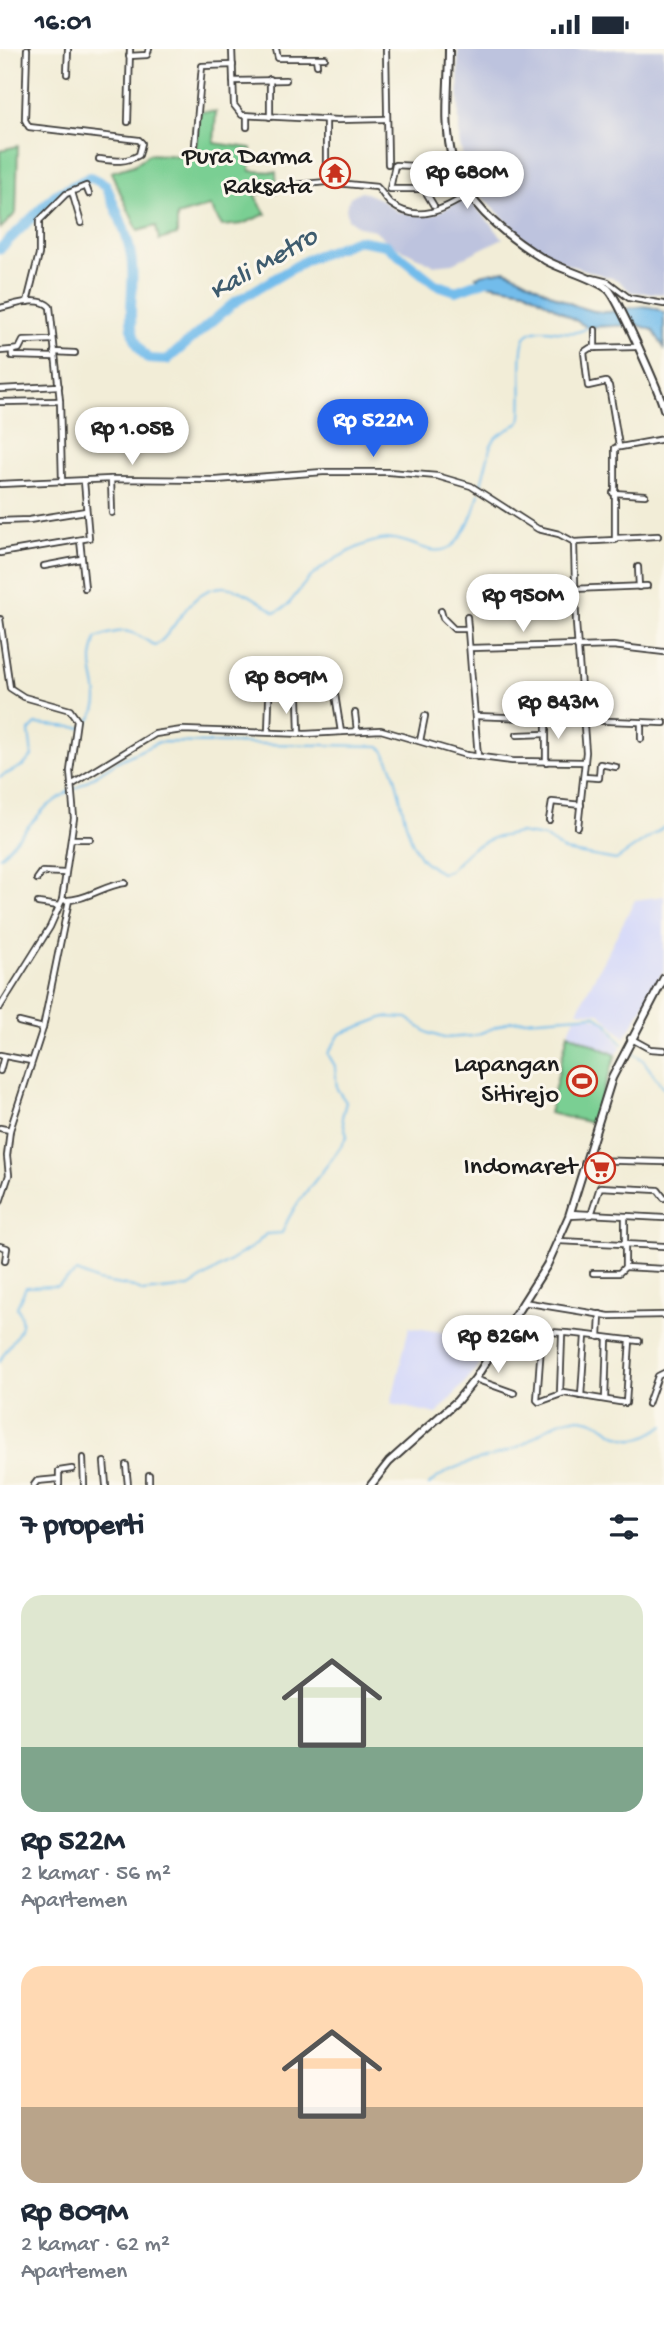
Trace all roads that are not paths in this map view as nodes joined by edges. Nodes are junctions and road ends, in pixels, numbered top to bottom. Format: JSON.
{"nodes":[{"id":1,"x":27,"y":49,"type":"edge"},
{"id":2,"x":68,"y":49,"type":"edge"},
{"id":3,"x":130,"y":49,"type":"edge"},
{"id":4,"x":149,"y":49,"type":"edge"},
{"id":5,"x":232,"y":49,"type":"edge"},
{"id":6,"x":276,"y":49,"type":"edge"},
{"id":7,"x":386,"y":49,"type":"edge"},
{"id":8,"x":449,"y":49,"type":"edge"},
{"id":9,"x":130,"y":56,"type":"junction"},
{"id":10,"x":316,"y":58,"type":"junction"},
{"id":11,"x":325,"y":58,"type":"dead end"},
{"id":12,"x":233,"y":65,"type":"junction"},
{"id":13,"x":317,"y":65,"type":"dead end"},
{"id":14,"x":67,"y":74,"type":"dead end"},
{"id":15,"x":270,"y":79,"type":"junction"},
{"id":16,"x":286,"y":80,"type":"dead end"},
{"id":17,"x":233,"y":81,"type":"junction"},
{"id":18,"x":247,"y":116,"type":"junction"},
{"id":19,"x":270,"y":117,"type":"junction"},
{"id":20,"x":326,"y":119,"type":"junction"},
{"id":21,"x":385,"y":119,"type":"junction"},
{"id":22,"x":128,"y":122,"type":"dead end"},
{"id":23,"x":247,"y":127,"type":"dead end"},
{"id":24,"x":195,"y":145,"type":"dead end"},
{"id":25,"x":99,"y":159,"type":"dead end"},
{"id":26,"x":388,"y":164,"type":"dead end"},
{"id":27,"x":457,"y":172,"type":"junction"},
{"id":28,"x":419,"y":177,"type":"junction"},
{"id":29,"x":431,"y":179,"type":"junction"},
{"id":30,"x":326,"y":182,"type":"junction"},
{"id":31,"x":283,"y":186,"type":"dead end"},
{"id":32,"x":423,"y":187,"type":"junction"},
{"id":33,"x":72,"y":192,"type":"junction"},
{"id":34,"x":89,"y":194,"type":"dead end"},
{"id":35,"x":470,"y":194,"type":"junction"},
{"id":36,"x":434,"y":206,"type":"dead end"},
{"id":37,"x":81,"y":223,"type":"dead end"},
{"id":38,"x":33,"y":231,"type":"dead end"},
{"id":39,"x":39,"y":241,"type":"junction"},
{"id":40,"x":582,"y":277,"type":"junction"},
{"id":41,"x":27,"y":302,"type":"junction"},
{"id":42,"x":664,"y":304,"type":"edge"},
{"id":43,"x":0,"y":308,"type":"edge"},
{"id":44,"x":595,"y":330,"type":"dead end"},
{"id":45,"x":52,"y":340,"type":"junction"},
{"id":46,"x":635,"y":347,"type":"junction"},
{"id":47,"x":595,"y":348,"type":"junction"},
{"id":48,"x":12,"y":350,"type":"junction"},
{"id":49,"x":0,"y":351,"type":"edge"},
{"id":50,"x":75,"y":353,"type":"dead end"},
{"id":51,"x":54,"y":355,"type":"junction"},
{"id":52,"x":59,"y":386,"type":"junction"},
{"id":53,"x":0,"y":390,"type":"edge"},
{"id":54,"x":60,"y":401,"type":"junction"},
{"id":55,"x":0,"y":402,"type":"edge"},
{"id":56,"x":664,"y":409,"type":"edge"},
{"id":57,"x":664,"y":439,"type":"edge"},
{"id":58,"x":619,"y":446,"type":"junction"},
{"id":59,"x":111,"y":479,"type":"junction"},
{"id":60,"x":83,"y":481,"type":"junction"},
{"id":61,"x":62,"y":482,"type":"junction"},
{"id":62,"x":0,"y":484,"type":"edge"},
{"id":63,"x":613,"y":493,"type":"junction"},
{"id":64,"x":645,"y":495,"type":"dead end"},
{"id":65,"x":86,"y":511,"type":"junction"},
{"id":66,"x":112,"y":513,"type":"dead end"},
{"id":67,"x":0,"y":521,"type":"edge"},
{"id":68,"x":658,"y":536,"type":"dead end"},
{"id":69,"x":615,"y":538,"type":"junction"},
{"id":70,"x":80,"y":540,"type":"junction"},
{"id":71,"x":575,"y":543,"type":"junction"},
{"id":72,"x":0,"y":553,"type":"edge"},
{"id":73,"x":81,"y":559,"type":"junction"},
{"id":74,"x":44,"y":566,"type":"dead end"},
{"id":75,"x":638,"y":567,"type":"dead end"},
{"id":76,"x":523,"y":586,"type":"dead end"},
{"id":77,"x":647,"y":586,"type":"dead end"},
{"id":78,"x":639,"y":587,"type":"junction"},
{"id":79,"x":85,"y":588,"type":"dead end"},
{"id":80,"x":574,"y":589,"type":"junction"},
{"id":81,"x":441,"y":611,"type":"dead end"},
{"id":82,"x":467,"y":617,"type":"dead end"},
{"id":83,"x":0,"y":619,"type":"edge"},
{"id":84,"x":468,"y":629,"type":"junction"},
{"id":85,"x":1,"y":640,"type":"edge"},
{"id":86,"x":577,"y":646,"type":"junction"},
{"id":87,"x":470,"y":648,"type":"junction"},
{"id":88,"x":664,"y":652,"type":"edge"},
{"id":89,"x":270,"y":671,"type":"dead end"},
{"id":90,"x":334,"y":688,"type":"dead end"},
{"id":91,"x":298,"y":698,"type":"dead end"},
{"id":92,"x":355,"y":713,"type":"dead end"},
{"id":93,"x":425,"y":716,"type":"dead end"},
{"id":94,"x":475,"y":716,"type":"junction"},
{"id":95,"x":546,"y":719,"type":"junction"},
{"id":96,"x":584,"y":722,"type":"junction"},
{"id":97,"x":641,"y":723,"type":"junction"},
{"id":98,"x":664,"y":723,"type":"edge"},
{"id":99,"x":358,"y":731,"type":"junction"},
{"id":100,"x":268,"y":732,"type":"junction"},
{"id":101,"x":341,"y":732,"type":"junction"},
{"id":102,"x":299,"y":733,"type":"junction"},
{"id":103,"x":545,"y":734,"type":"junction"},
{"id":104,"x":517,"y":735,"type":"dead end"},
{"id":105,"x":642,"y":739,"type":"dead end"},
{"id":106,"x":420,"y":741,"type":"junction"},
{"id":107,"x":478,"y":757,"type":"junction"},
{"id":108,"x":546,"y":762,"type":"junction"},
{"id":109,"x":585,"y":762,"type":"junction"},
{"id":110,"x":617,"y":767,"type":"dead end"},
{"id":111,"x":584,"y":778,"type":"junction"},
{"id":112,"x":73,"y":788,"type":"junction"},
{"id":113,"x":581,"y":805,"type":"junction"},
{"id":114,"x":549,"y":820,"type":"dead end"},
{"id":115,"x":578,"y":827,"type":"dead end"},
{"id":116,"x":71,"y":839,"type":"junction"},
{"id":117,"x":90,"y":839,"type":"dead end"},
{"id":118,"x":65,"y":873,"type":"junction"},
{"id":119,"x":37,"y":879,"type":"dead end"},
{"id":120,"x":125,"y":883,"type":"dead end"},
{"id":121,"x":62,"y":899,"type":"junction"},
{"id":122,"x":69,"y":900,"type":"junction"},
{"id":123,"x":38,"y":903,"type":"dead end"},
{"id":124,"x":59,"y":906,"type":"junction"},
{"id":125,"x":664,"y":978,"type":"edge"},
{"id":126,"x":0,"y":1007,"type":"edge"},
{"id":127,"x":19,"y":1022,"type":"dead end"},
{"id":128,"x":43,"y":1028,"type":"junction"},
{"id":129,"x":630,"y":1038,"type":"junction"},
{"id":130,"x":664,"y":1050,"type":"edge"},
{"id":131,"x":2,"y":1056,"type":"edge"},
{"id":132,"x":31,"y":1061,"type":"junction"},
{"id":133,"x":0,"y":1071,"type":"edge"},
{"id":134,"x":0,"y":1128,"type":"edge"},
{"id":135,"x":10,"y":1130,"type":"junction"},
{"id":136,"x":586,"y":1160,"type":"junction"},
{"id":137,"x":664,"y":1162,"type":"edge"},
{"id":138,"x":664,"y":1198,"type":"edge"},
{"id":139,"x":0,"y":1202,"type":"edge"},
{"id":140,"x":569,"y":1215,"type":"junction"},
{"id":141,"x":591,"y":1215,"type":"junction"},
{"id":142,"x":625,"y":1218,"type":"junction"},
{"id":143,"x":664,"y":1218,"type":"edge"},
{"id":144,"x":559,"y":1241,"type":"junction"},
{"id":145,"x":664,"y":1245,"type":"edge"},
{"id":146,"x":0,"y":1246,"type":"edge"},
{"id":147,"x":625,"y":1246,"type":"junction"},
{"id":148,"x":5,"y":1261,"type":"dead end"},
{"id":149,"x":625,"y":1267,"type":"junction"},
{"id":150,"x":664,"y":1269,"type":"edge"},
{"id":151,"x":593,"y":1273,"type":"dead end"},
{"id":152,"x":522,"y":1302,"type":"junction"},
{"id":153,"x":600,"y":1314,"type":"junction"},
{"id":154,"x":664,"y":1315,"type":"edge"},
{"id":155,"x":562,"y":1335,"type":"junction"},
{"id":156,"x":584,"y":1336,"type":"junction"},
{"id":157,"x":599,"y":1337,"type":"junction"},
{"id":158,"x":607,"y":1338,"type":"junction"},
{"id":159,"x":630,"y":1340,"type":"junction"},
{"id":160,"x":639,"y":1341,"type":"dead end"},
{"id":161,"x":664,"y":1373,"type":"edge"},
{"id":162,"x":475,"y":1379,"type":"junction"},
{"id":163,"x":514,"y":1393,"type":"dead end"},
{"id":164,"x":560,"y":1393,"type":"junction"},
{"id":165,"x":581,"y":1396,"type":"junction"},
{"id":166,"x":605,"y":1399,"type":"junction"},
{"id":167,"x":649,"y":1404,"type":"dead end"},
{"id":168,"x":83,"y":1458,"type":"dead end"},
{"id":169,"x":104,"y":1462,"type":"dead end"},
{"id":170,"x":126,"y":1465,"type":"dead end"},
{"id":171,"x":72,"y":1469,"type":"dead end"},
{"id":172,"x":149,"y":1475,"type":"dead end"},
{"id":173,"x":59,"y":1482,"type":"edge"},
{"id":174,"x":34,"y":1485,"type":"edge"},
{"id":175,"x":84,"y":1485,"type":"edge"},
{"id":176,"x":106,"y":1485,"type":"edge"},
{"id":177,"x":128,"y":1485,"type":"edge"},
{"id":178,"x":149,"y":1485,"type":"edge"},
{"id":179,"x":371,"y":1485,"type":"edge"}],
"edges":[{"from":1,"to":25,"type":"street"},
{"from":2,"to":14,"type":"street"},
{"from":3,"to":9,"type":"street"},
{"from":4,"to":9,"type":"street"},
{"from":5,"to":12,"type":"street"},
{"from":6,"to":10,"type":"street"},
{"from":7,"to":21,"type":"street"},
{"from":8,"to":27,"type":"main road"},
{"from":9,"to":22,"type":"street"},
{"from":10,"to":11,"type":"street"},
{"from":10,"to":13,"type":"street"},
{"from":12,"to":17,"type":"street"},
{"from":12,"to":24,"type":"street"},
{"from":15,"to":16,"type":"street"},
{"from":15,"to":17,"type":"street"},
{"from":15,"to":19,"type":"street"},
{"from":17,"to":18,"type":"street"},
{"from":18,"to":19,"type":"street"},
{"from":18,"to":23,"type":"street"},
{"from":19,"to":20,"type":"street"},
{"from":20,"to":21,"type":"street"},
{"from":20,"to":30,"type":"street"},
{"from":21,"to":26,"type":"street"},
{"from":27,"to":29,"type":"street"},
{"from":27,"to":35,"type":"main road"},
{"from":28,"to":29,"type":"street"},
{"from":28,"to":32,"type":"street"},
{"from":28,"to":32,"type":"street"},
{"from":29,"to":32,"type":"street"},
{"from":30,"to":31,"type":"street"},
{"from":30,"to":35,"type":"street"},
{"from":32,"to":36,"type":"street"},
{"from":33,"to":34,"type":"street"},
{"from":33,"to":37,"type":"street"},
{"from":33,"to":39,"type":"street"},
{"from":35,"to":40,"type":"main road"},
{"from":38,"to":39,"type":"street"},
{"from":39,"to":41,"type":"street"},
{"from":40,"to":42,"type":"street"},
{"from":40,"to":46,"type":"main road"},
{"from":41,"to":43,"type":"street"},
{"from":41,"to":45,"type":"street"},
{"from":44,"to":47,"type":"street"},
{"from":45,"to":48,"type":"street"},
{"from":45,"to":51,"type":"street"},
{"from":46,"to":47,"type":"street"},
{"from":46,"to":56,"type":"main road"},
{"from":47,"to":58,"type":"street"},
{"from":48,"to":49,"type":"street"},
{"from":48,"to":51,"type":"street"},
{"from":50,"to":51,"type":"street"},
{"from":51,"to":52,"type":"street"},
{"from":52,"to":53,"type":"street"},
{"from":52,"to":54,"type":"street"},
{"from":54,"to":55,"type":"street"},
{"from":54,"to":61,"type":"street"},
{"from":57,"to":58,"type":"street"},
{"from":58,"to":63,"type":"street"},
{"from":59,"to":60,"type":"street"},
{"from":59,"to":66,"type":"street"},
{"from":59,"to":71,"type":"street"},
{"from":60,"to":61,"type":"street"},
{"from":60,"to":65,"type":"street"},
{"from":61,"to":62,"type":"street"},
{"from":63,"to":64,"type":"street"},
{"from":63,"to":69,"type":"street"},
{"from":65,"to":67,"type":"street"},
{"from":65,"to":70,"type":"street"},
{"from":68,"to":69,"type":"street"},
{"from":69,"to":71,"type":"street"},
{"from":70,"to":72,"type":"street"},
{"from":70,"to":73,"type":"street"},
{"from":71,"to":80,"type":"street"},
{"from":73,"to":74,"type":"street"},
{"from":73,"to":79,"type":"street"},
{"from":75,"to":78,"type":"street"},
{"from":76,"to":80,"type":"street"},
{"from":77,"to":78,"type":"street"},
{"from":78,"to":80,"type":"street"},
{"from":80,"to":86,"type":"street"},
{"from":81,"to":84,"type":"street"},
{"from":82,"to":84,"type":"street"},
{"from":83,"to":85,"type":"street"},
{"from":84,"to":87,"type":"street"},
{"from":85,"to":112,"type":"street"},
{"from":86,"to":87,"type":"street"},
{"from":86,"to":88,"type":"street"},
{"from":86,"to":96,"type":"street"},
{"from":87,"to":94,"type":"street"},
{"from":89,"to":100,"type":"street"},
{"from":90,"to":101,"type":"street"},
{"from":91,"to":102,"type":"street"},
{"from":92,"to":99,"type":"street"},
{"from":93,"to":106,"type":"street"},
{"from":94,"to":95,"type":"street"},
{"from":94,"to":107,"type":"street"},
{"from":95,"to":96,"type":"street"},
{"from":95,"to":103,"type":"street"},
{"from":96,"to":97,"type":"street"},
{"from":96,"to":109,"type":"street"},
{"from":97,"to":98,"type":"street"},
{"from":97,"to":105,"type":"street"},
{"from":99,"to":101,"type":"street"},
{"from":99,"to":106,"type":"street"},
{"from":100,"to":102,"type":"street"},
{"from":100,"to":112,"type":"street"},
{"from":101,"to":102,"type":"street"},
{"from":103,"to":104,"type":"street"},
{"from":103,"to":108,"type":"street"},
{"from":106,"to":107,"type":"street"},
{"from":107,"to":108,"type":"street"},
{"from":108,"to":109,"type":"street"},
{"from":109,"to":111,"type":"street"},
{"from":110,"to":111,"type":"street"},
{"from":111,"to":113,"type":"street"},
{"from":112,"to":116,"type":"street"},
{"from":113,"to":114,"type":"street"},
{"from":113,"to":115,"type":"street"},
{"from":116,"to":117,"type":"street"},
{"from":116,"to":118,"type":"street"},
{"from":118,"to":119,"type":"street"},
{"from":118,"to":121,"type":"street"},
{"from":120,"to":122,"type":"street"},
{"from":121,"to":122,"type":"street"},
{"from":121,"to":124,"type":"street"},
{"from":122,"to":128,"type":"street"},
{"from":123,"to":124,"type":"street"},
{"from":124,"to":126,"type":"street"},
{"from":125,"to":129,"type":"main road"},
{"from":127,"to":128,"type":"street"},
{"from":128,"to":132,"type":"street"},
{"from":129,"to":130,"type":"street"},
{"from":129,"to":136,"type":"main road"},
{"from":131,"to":132,"type":"street"},
{"from":131,"to":133,"type":"street"},
{"from":132,"to":135,"type":"street"},
{"from":134,"to":135,"type":"street"},
{"from":135,"to":139,"type":"street"},
{"from":136,"to":137,"type":"street"},
{"from":136,"to":140,"type":"main road"},
{"from":138,"to":141,"type":"street"},
{"from":140,"to":141,"type":"street"},
{"from":140,"to":144,"type":"main road"},
{"from":141,"to":142,"type":"street"},
{"from":142,"to":143,"type":"street"},
{"from":142,"to":147,"type":"street"},
{"from":144,"to":147,"type":"street"},
{"from":144,"to":152,"type":"main road"},
{"from":145,"to":147,"type":"street"},
{"from":146,"to":148,"type":"street"},
{"from":147,"to":149,"type":"street"},
{"from":149,"to":150,"type":"street"},
{"from":149,"to":151,"type":"street"},
{"from":152,"to":153,"type":"street"},
{"from":152,"to":162,"type":"main road"},
{"from":153,"to":154,"type":"street"},
{"from":153,"to":157,"type":"street"},
{"from":155,"to":156,"type":"street"},
{"from":155,"to":164,"type":"street"},
{"from":155,"to":164,"type":"street"},
{"from":156,"to":157,"type":"street"},
{"from":156,"to":165,"type":"street"},
{"from":157,"to":158,"type":"street"},
{"from":158,"to":159,"type":"street"},
{"from":158,"to":166,"type":"street"},
{"from":159,"to":160,"type":"street"},
{"from":159,"to":166,"type":"street"},
{"from":161,"to":167,"type":"street"},
{"from":162,"to":163,"type":"street"},
{"from":162,"to":179,"type":"main road"},
{"from":164,"to":165,"type":"street"},
{"from":165,"to":166,"type":"street"},
{"from":168,"to":175,"type":"street"},
{"from":169,"to":176,"type":"street"},
{"from":170,"to":177,"type":"street"},
{"from":171,"to":173,"type":"street"},
{"from":172,"to":178,"type":"street"},
{"from":173,"to":174,"type":"street"}]}
